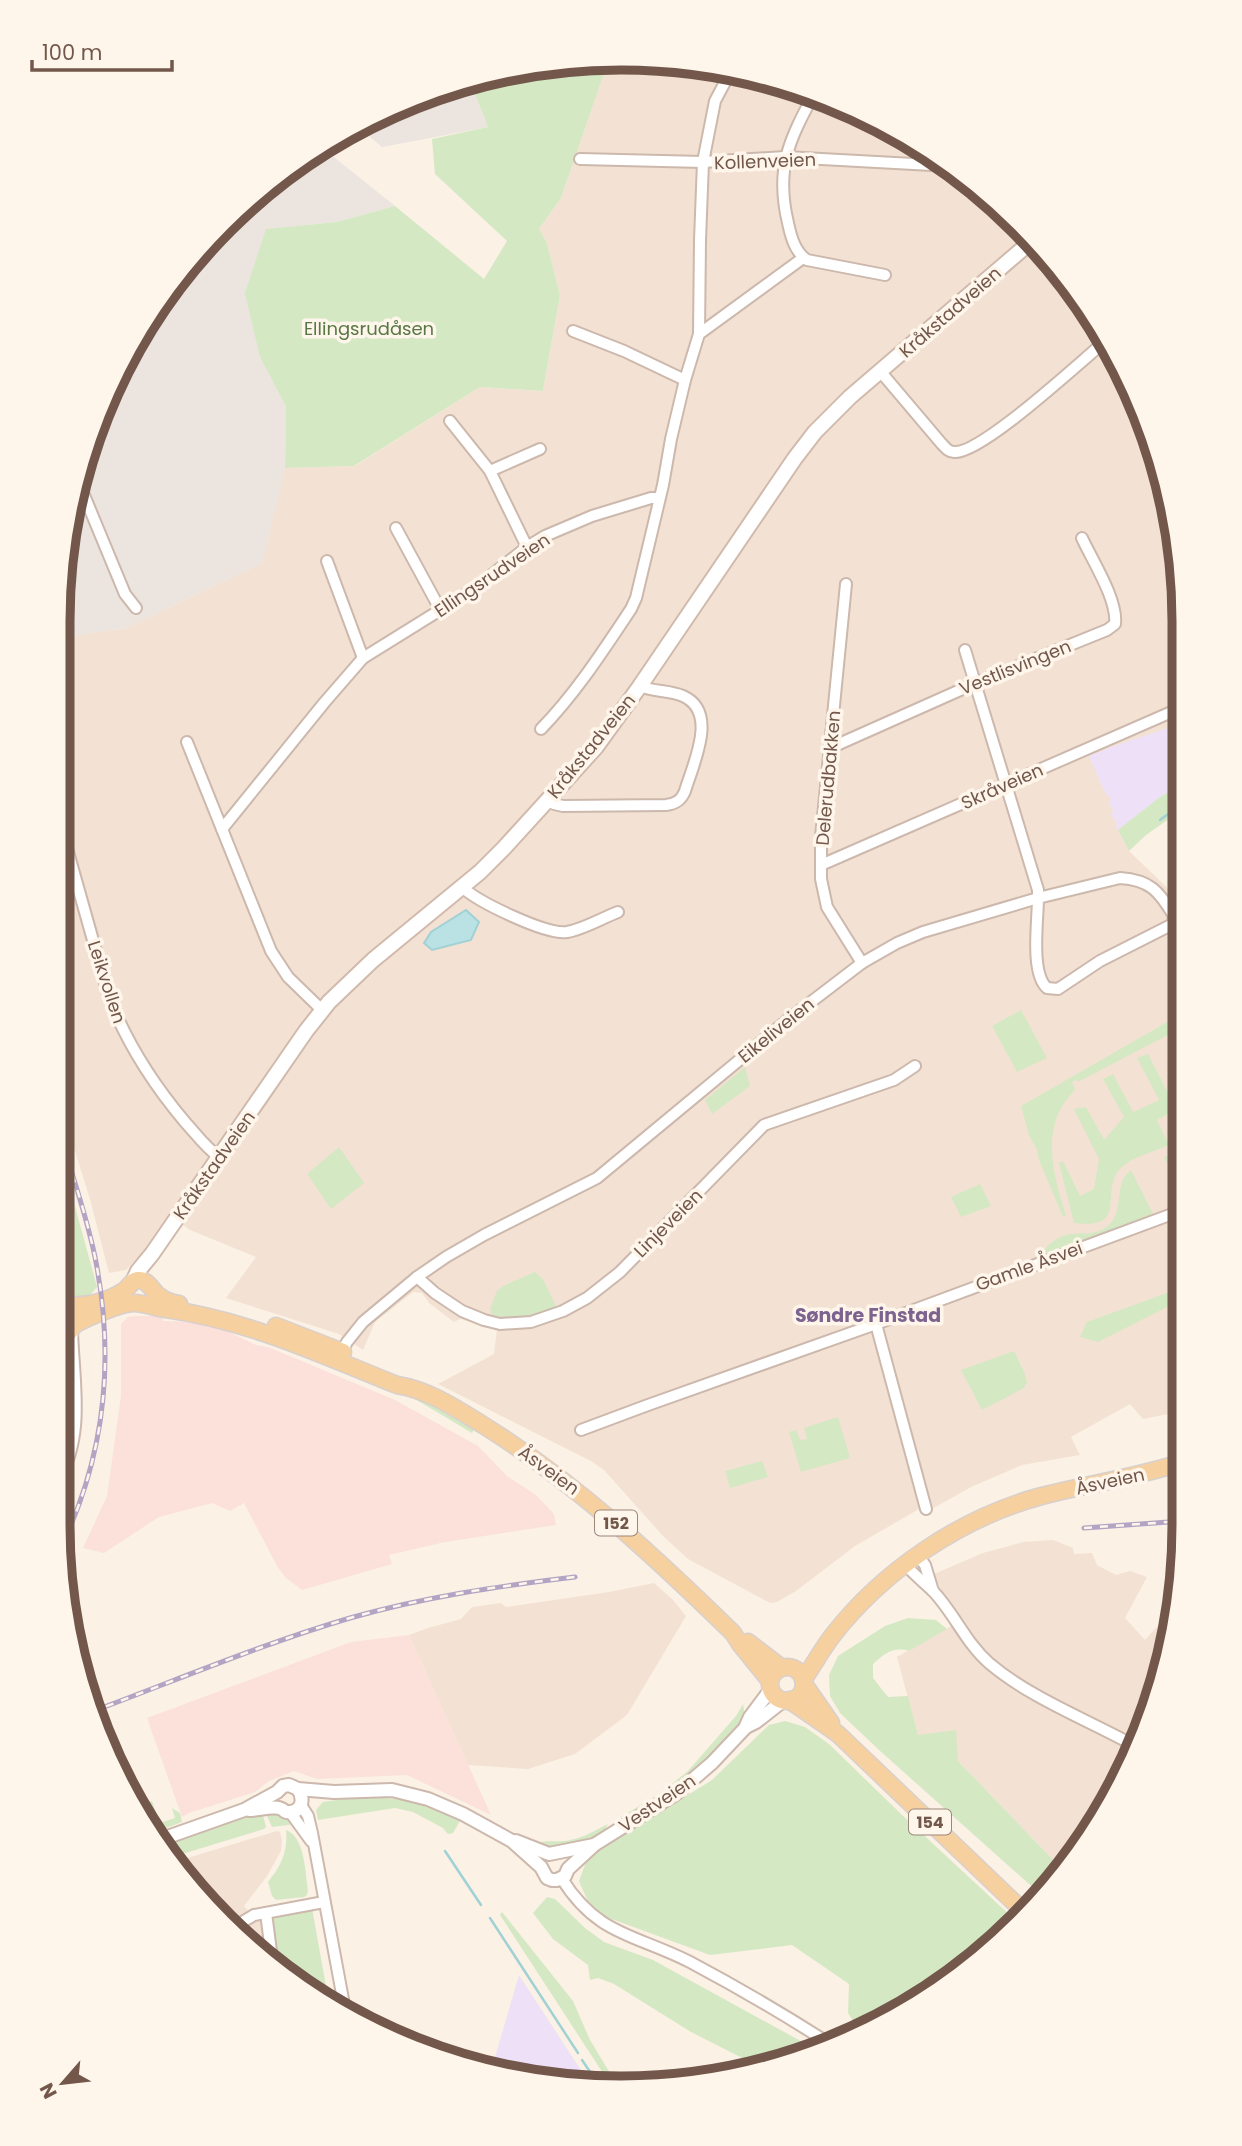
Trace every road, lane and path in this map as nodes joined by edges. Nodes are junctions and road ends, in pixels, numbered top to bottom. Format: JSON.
{"nodes":[{"id":1,"x":726,"y":81,"type":"edge"},
{"id":2,"x":809,"y":103,"type":"edge"},
{"id":3,"x":785,"y":157,"type":"junction"},
{"id":4,"x":580,"y":159,"type":"dead end"},
{"id":5,"x":703,"y":162,"type":"junction"},
{"id":6,"x":928,"y":164,"type":"edge"},
{"id":7,"x":1025,"y":247,"type":"edge"},
{"id":8,"x":803,"y":258,"type":"junction"},
{"id":9,"x":885,"y":275,"type":"dead end"},
{"id":10,"x":573,"y":331,"type":"dead end"},
{"id":11,"x":699,"y":334,"type":"junction"},
{"id":12,"x":1099,"y":347,"type":"edge"},
{"id":13,"x":880,"y":371,"type":"junction"},
{"id":14,"x":685,"y":380,"type":"junction"},
{"id":15,"x":450,"y":421,"type":"dead end"},
{"id":16,"x":540,"y":449,"type":"dead end"},
{"id":17,"x":490,"y":471,"type":"junction"},
{"id":18,"x":85,"y":497,"type":"edge"},
{"id":19,"x":659,"y":498,"type":"junction"},
{"id":20,"x":396,"y":528,"type":"dead end"},
{"id":21,"x":1082,"y":538,"type":"dead end"},
{"id":22,"x":527,"y":547,"type":"junction"},
{"id":23,"x":327,"y":561,"type":"dead end"},
{"id":24,"x":846,"y":584,"type":"dead end"},
{"id":25,"x":136,"y":608,"type":"dead end"},
{"id":26,"x":441,"y":611,"type":"junction"},
{"id":27,"x":965,"y":650,"type":"dead end"},
{"id":28,"x":363,"y":658,"type":"junction"},
{"id":29,"x":976,"y":683,"type":"junction"},
{"id":30,"x":639,"y":686,"type":"junction"},
{"id":31,"x":1172,"y":712,"type":"edge"},
{"id":32,"x":541,"y":729,"type":"dead end"},
{"id":33,"x":187,"y":742,"type":"dead end"},
{"id":34,"x":830,"y":748,"type":"junction"},
{"id":35,"x":1007,"y":785,"type":"junction"},
{"id":36,"x":548,"y":800,"type":"junction"},
{"id":37,"x":222,"y":829,"type":"junction"},
{"id":38,"x":70,"y":858,"type":"edge"},
{"id":39,"x":821,"y":865,"type":"junction"},
{"id":40,"x":462,"y":887,"type":"junction"},
{"id":41,"x":1038,"y":898,"type":"junction"},
{"id":42,"x":618,"y":912,"type":"dead end"},
{"id":43,"x":1172,"y":913,"type":"edge"},
{"id":44,"x":1172,"y":925,"type":"edge"},
{"id":45,"x":862,"y":963,"type":"junction"},
{"id":46,"x":322,"y":1010,"type":"junction"},
{"id":47,"x":915,"y":1066,"type":"dead end"},
{"id":48,"x":219,"y":1157,"type":"junction"},
{"id":49,"x":1172,"y":1214,"type":"edge"},
{"id":50,"x":417,"y":1277,"type":"junction"},
{"id":51,"x":140,"y":1292,"type":"junction"},
{"id":52,"x":70,"y":1304,"type":"edge"},
{"id":53,"x":876,"y":1324,"type":"junction"},
{"id":54,"x":70,"y":1329,"type":"edge"},
{"id":55,"x":70,"y":1352,"type":"edge"},
{"id":56,"x":340,"y":1357,"type":"junction"},
{"id":57,"x":582,"y":1430,"type":"dead end"},
{"id":58,"x":70,"y":1455,"type":"edge"},
{"id":59,"x":1172,"y":1465,"type":"edge"},
{"id":60,"x":926,"y":1509,"type":"dead end"},
{"id":61,"x":912,"y":1560,"type":"junction"},
{"id":62,"x":733,"y":1633,"type":"junction"},
{"id":63,"x":831,"y":1637,"type":"junction"},
{"id":64,"x":787,"y":1668,"type":"junction"},
{"id":65,"x":804,"y":1682,"type":"junction"},
{"id":66,"x":771,"y":1685,"type":"junction"},
{"id":67,"x":786,"y":1700,"type":"junction"},
{"id":68,"x":746,"y":1727,"type":"junction"},
{"id":69,"x":838,"y":1734,"type":"junction"},
{"id":70,"x":1127,"y":1742,"type":"edge"},
{"id":71,"x":298,"y":1789,"type":"junction"},
{"id":72,"x":277,"y":1792,"type":"junction"},
{"id":73,"x":334,"y":1792,"type":"junction"},
{"id":74,"x":293,"y":1807,"type":"junction"},
{"id":75,"x":244,"y":1810,"type":"junction"},
{"id":76,"x":167,"y":1837,"type":"edge"},
{"id":77,"x":512,"y":1840,"type":"junction"},
{"id":78,"x":594,"y":1845,"type":"junction"},
{"id":79,"x":554,"y":1854,"type":"junction"},
{"id":80,"x":541,"y":1867,"type":"junction"},
{"id":81,"x":565,"y":1874,"type":"junction"},
{"id":82,"x":324,"y":1902,"type":"junction"},
{"id":83,"x":1018,"y":1907,"type":"edge"},
{"id":84,"x":266,"y":1913,"type":"junction"},
{"id":85,"x":242,"y":1924,"type":"edge"},
{"id":86,"x":271,"y":1949,"type":"edge"},
{"id":87,"x":343,"y":2001,"type":"edge"},
{"id":88,"x":820,"y":2038,"type":"edge"}],
"edges":[{"from":1,"to":5,"type":"street"},
{"from":2,"to":3,"type":"street"},
{"from":3,"to":5,"type":"street","name":"Kollenveien"},
{"from":3,"to":6,"type":"street","name":"Kollenveien"},
{"from":3,"to":8,"type":"street"},
{"from":4,"to":5,"type":"street","name":"Kollenveien"},
{"from":5,"to":11,"type":"street"},
{"from":7,"to":13,"type":"main road","name":"Kråkstadveien"},
{"from":8,"to":9,"type":"street"},
{"from":8,"to":11,"type":"street"},
{"from":10,"to":14,"type":"street"},
{"from":11,"to":14,"type":"street"},
{"from":12,"to":13,"type":"street"},
{"from":13,"to":30,"type":"main road","name":"Kråkstadveien"},
{"from":14,"to":19,"type":"street"},
{"from":15,"to":17,"type":"street"},
{"from":16,"to":17,"type":"street"},
{"from":17,"to":22,"type":"street"},
{"from":18,"to":25,"type":"street"},
{"from":19,"to":22,"type":"street","name":"Ellingsrudveien"},
{"from":19,"to":32,"type":"street"},
{"from":20,"to":26,"type":"street"},
{"from":21,"to":29,"type":"street","name":"Vestlisvingen"},
{"from":22,"to":26,"type":"street","name":"Ellingsrudveien"},
{"from":23,"to":28,"type":"street"},
{"from":24,"to":34,"type":"street","name":"Delerudbakken"},
{"from":26,"to":28,"type":"street","name":"Ellingsrudveien"},
{"from":27,"to":29,"type":"street"},
{"from":28,"to":37,"type":"street","name":"Ellingsrudveien"},
{"from":29,"to":34,"type":"street","name":"Vestlisvingen"},
{"from":29,"to":35,"type":"street"},
{"from":30,"to":36,"type":"main road","name":"Kråkstadveien"},
{"from":30,"to":36,"type":"street"},
{"from":31,"to":35,"type":"street","name":"Skråveien"},
{"from":33,"to":37,"type":"street"},
{"from":34,"to":39,"type":"street","name":"Delerudbakken"},
{"from":35,"to":39,"type":"street","name":"Skråveien"},
{"from":35,"to":41,"type":"street"},
{"from":36,"to":40,"type":"main road","name":"Kråkstadveien"},
{"from":37,"to":46,"type":"street"},
{"from":38,"to":48,"type":"street","name":"Leikvollen"},
{"from":39,"to":45,"type":"street","name":"Delerudbakken"},
{"from":40,"to":42,"type":"street"},
{"from":40,"to":46,"type":"main road","name":"Kråkstadveien"},
{"from":41,"to":43,"type":"street","name":"Eikeliveien"},
{"from":41,"to":44,"type":"street","name":"Eikeliveien"},
{"from":41,"to":45,"type":"street","name":"Eikeliveien"},
{"from":45,"to":50,"type":"street","name":"Eikeliveien"},
{"from":46,"to":48,"type":"main road","name":"Kråkstadveien"},
{"from":47,"to":50,"type":"street","name":"Linjeveien"},
{"from":48,"to":51,"type":"main road","name":"Kråkstadveien"},
{"from":49,"to":53,"type":"street","name":"Gamle Åsvei"},
{"from":50,"to":56,"type":"street","name":"Eikeliveien"},
{"from":51,"to":52,"type":"main road"},
{"from":51,"to":54,"type":"main road"},
{"from":51,"to":56,"type":"main road","name":"Åsveien","number":"152"},
{"from":53,"to":57,"type":"street","name":"Gamle Åsvei"},
{"from":53,"to":60,"type":"street"},
{"from":55,"to":58,"type":"street"},
{"from":56,"to":62,"type":"main road","name":"Åsveien","number":"152"},
{"from":59,"to":61,"type":"main road","name":"Åsveien"},
{"from":61,"to":63,"type":"main road","name":"Åsveien"},
{"from":61,"to":70,"type":"street"},
{"from":62,"to":64,"type":"main road","name":"Åsveien","number":"152"},
{"from":62,"to":66,"type":"main road","name":"Åsveien","number":"152"},
{"from":63,"to":64,"type":"main road","name":"Åsveien"},
{"from":63,"to":65,"type":"main road","name":"Åsveien"},
{"from":64,"to":65,"type":"main road","number":"154"},
{"from":64,"to":66,"type":"main road"},
{"from":65,"to":67,"type":"main road"},
{"from":65,"to":69,"type":"main road","number":"154"},
{"from":66,"to":67,"type":"main road","number":"154"},
{"from":66,"to":68,"type":"street","name":"Vestveien"},
{"from":67,"to":68,"type":"street","name":"Vestveien"},
{"from":67,"to":69,"type":"main road","number":"154"},
{"from":68,"to":78,"type":"street","name":"Vestveien"},
{"from":69,"to":83,"type":"main road","number":"154"},
{"from":71,"to":72,"type":"street"},
{"from":71,"to":73,"type":"street"},
{"from":71,"to":74,"type":"street"},
{"from":72,"to":74,"type":"street"},
{"from":72,"to":75,"type":"street"},
{"from":73,"to":74,"type":"street"},
{"from":73,"to":77,"type":"street"},
{"from":74,"to":75,"type":"street"},
{"from":74,"to":82,"type":"street"},
{"from":75,"to":76,"type":"street"},
{"from":77,"to":79,"type":"street"},
{"from":77,"to":80,"type":"street"},
{"from":78,"to":79,"type":"street","name":"Vestveien"},
{"from":78,"to":81,"type":"street","name":"Vestveien"},
{"from":79,"to":80,"type":"street"},
{"from":79,"to":81,"type":"street"},
{"from":80,"to":81,"type":"street"},
{"from":81,"to":88,"type":"street"},
{"from":82,"to":84,"type":"street"},
{"from":82,"to":87,"type":"street"},
{"from":84,"to":85,"type":"street"},
{"from":84,"to":86,"type":"street"}]}
